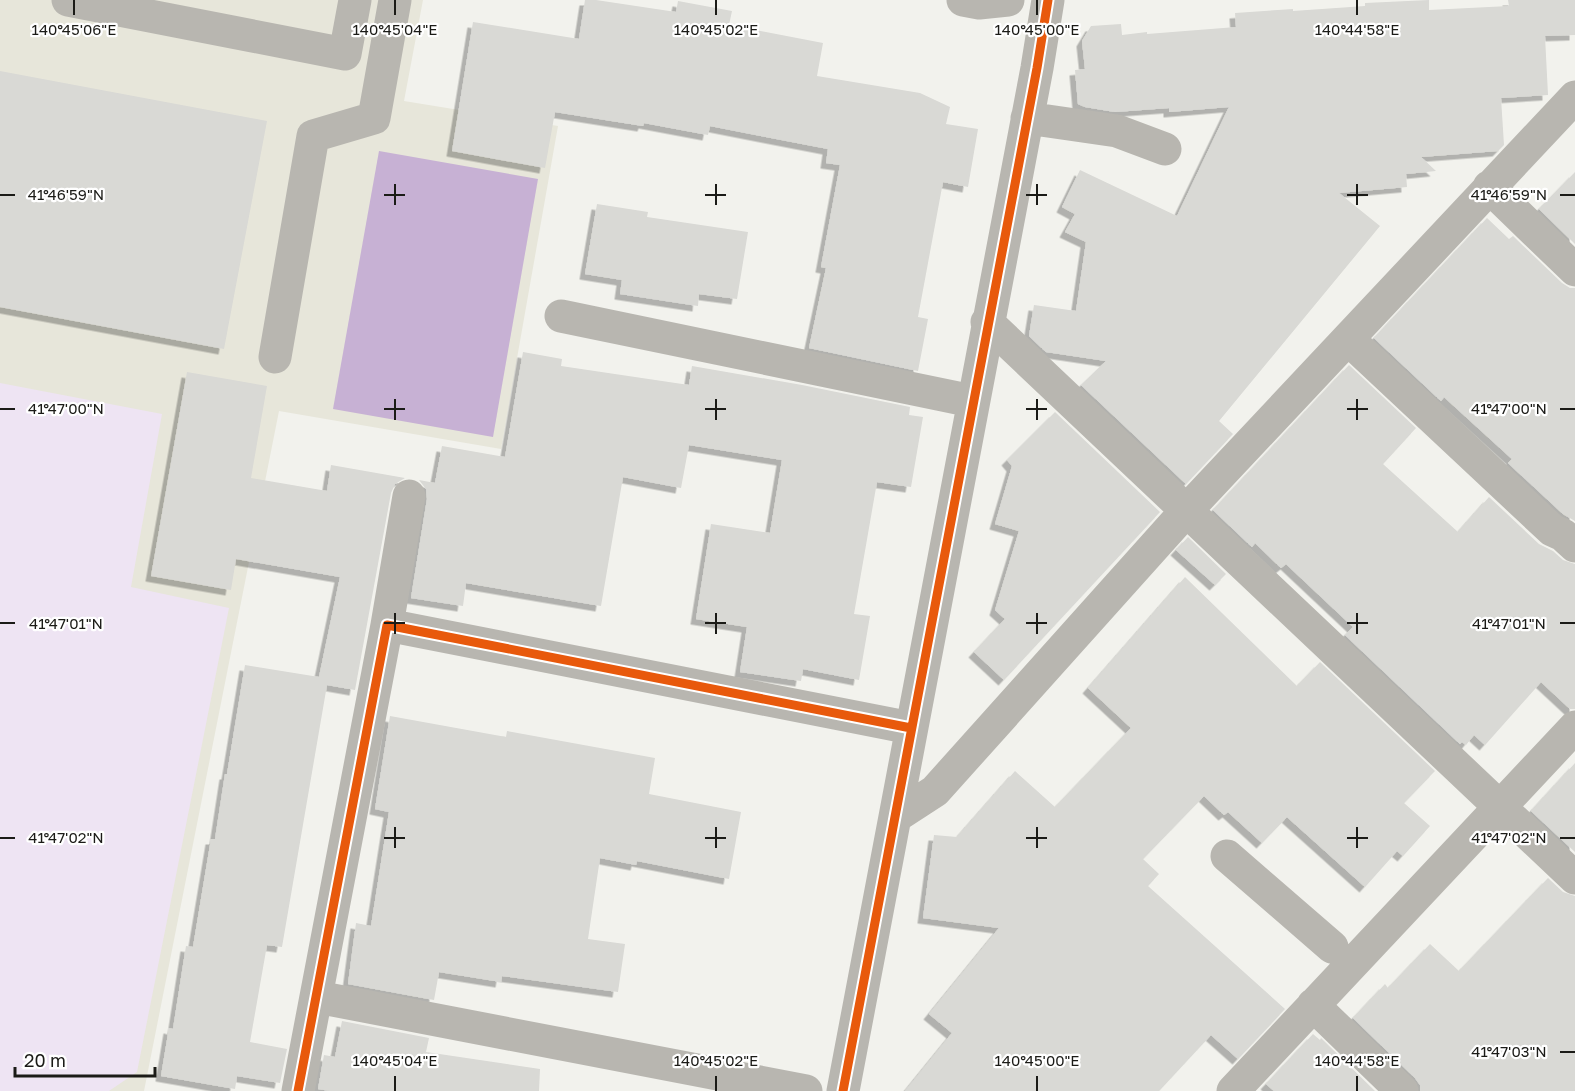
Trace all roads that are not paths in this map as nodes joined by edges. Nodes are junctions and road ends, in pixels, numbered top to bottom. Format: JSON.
{"nodes":[{"id":1,"x":68,"y":0,"type":"edge"},
{"id":2,"x":355,"y":0,"type":"edge"},
{"id":3,"x":395,"y":0,"type":"edge"},
{"id":4,"x":963,"y":0,"type":"edge"},
{"id":5,"x":1008,"y":0,"type":"edge"},
{"id":6,"x":1048,"y":0,"type":"edge"},
{"id":7,"x":1575,"y":97,"type":"edge"},
{"id":8,"x":1027,"y":118,"type":"junction"},
{"id":9,"x":1165,"y":149,"type":"dead end"},
{"id":10,"x":1489,"y":187,"type":"junction"},
{"id":11,"x":1575,"y":270,"type":"edge"},
{"id":12,"x":561,"y":316,"type":"dead end"},
{"id":13,"x":987,"y":322,"type":"junction"},
{"id":14,"x":1348,"y":339,"type":"junction"},
{"id":15,"x":275,"y":357,"type":"dead end"},
{"id":16,"x":972,"y":401,"type":"junction"},
{"id":17,"x":409,"y":496,"type":"dead end"},
{"id":18,"x":1186,"y":511,"type":"junction"},
{"id":19,"x":1569,"y":540,"type":"edge"},
{"id":20,"x":387,"y":625,"type":"junction"},
{"id":21,"x":1575,"y":727,"type":"edge"},
{"id":22,"x":911,"y":728,"type":"junction"},
{"id":23,"x":1500,"y":807,"type":"junction"},
{"id":24,"x":895,"y":817,"type":"junction"},
{"id":25,"x":1227,"y":856,"type":"dead end"},
{"id":26,"x":1575,"y":878,"type":"edge"},
{"id":27,"x":1332,"y":946,"type":"dead end"},
{"id":28,"x":317,"y":997,"type":"junction"},
{"id":29,"x":1313,"y":1005,"type":"junction"},
{"id":30,"x":298,"y":1091,"type":"edge"},
{"id":31,"x":806,"y":1091,"type":"edge"},
{"id":32,"x":843,"y":1091,"type":"edge"},
{"id":33,"x":1233,"y":1091,"type":"edge"},
{"id":34,"x":1402,"y":1091,"type":"edge"}],
"edges":[{"from":1,"to":2,"type":"street"},
{"from":3,"to":15,"type":"street"},
{"from":4,"to":5,"type":"street"},
{"from":6,"to":8,"type":"street"},
{"from":7,"to":10,"type":"street"},
{"from":8,"to":9,"type":"street"},
{"from":8,"to":13,"type":"street"},
{"from":10,"to":11,"type":"street"},
{"from":10,"to":14,"type":"street"},
{"from":12,"to":16,"type":"street"},
{"from":13,"to":16,"type":"street"},
{"from":13,"to":18,"type":"street"},
{"from":14,"to":18,"type":"street"},
{"from":14,"to":19,"type":"street"},
{"from":16,"to":22,"type":"street"},
{"from":17,"to":20,"type":"street"},
{"from":18,"to":23,"type":"street"},
{"from":18,"to":24,"type":"street"},
{"from":20,"to":22,"type":"street"},
{"from":20,"to":28,"type":"street"},
{"from":21,"to":23,"type":"street"},
{"from":22,"to":24,"type":"street"},
{"from":23,"to":26,"type":"street"},
{"from":23,"to":29,"type":"street"},
{"from":24,"to":32,"type":"street"},
{"from":25,"to":27,"type":"street"},
{"from":28,"to":30,"type":"street"},
{"from":28,"to":31,"type":"street"},
{"from":29,"to":33,"type":"street"},
{"from":29,"to":34,"type":"street"}]}
